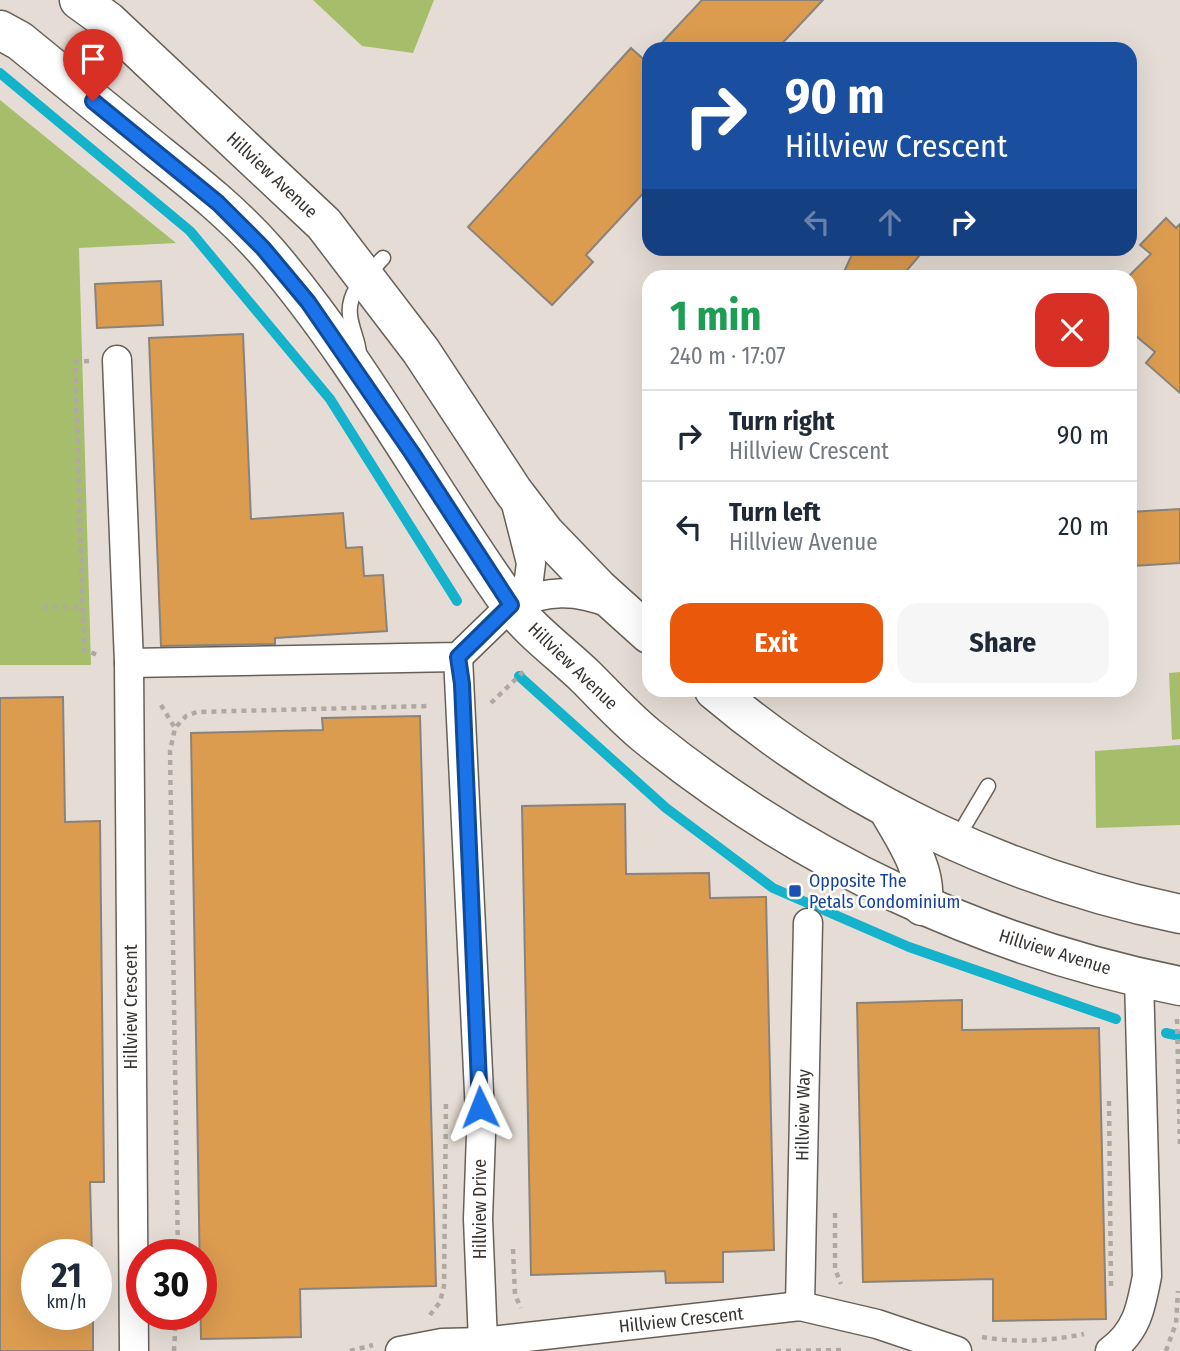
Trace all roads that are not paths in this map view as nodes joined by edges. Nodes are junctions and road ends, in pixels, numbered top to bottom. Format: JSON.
{"nodes":[{"id":1,"x":79,"y":0,"type":"edge"},
{"id":2,"x":0,"y":30,"type":"edge"},
{"id":3,"x":374,"y":268,"type":"junction"},
{"id":4,"x":117,"y":360,"type":"dead end"},
{"id":5,"x":362,"y":379,"type":"junction"},
{"id":6,"x":513,"y":491,"type":"junction"},
{"id":7,"x":511,"y":605,"type":"junction"},
{"id":8,"x":618,"y":606,"type":"junction"},
{"id":9,"x":642,"y":628,"type":"edge"},
{"id":10,"x":458,"y":657,"type":"junction"},
{"id":11,"x":129,"y":663,"type":"junction"},
{"id":12,"x":723,"y":697,"type":"edge"},
{"id":13,"x":988,"y":786,"type":"dead end"},
{"id":14,"x":888,"y":808,"type":"junction"},
{"id":15,"x":956,"y":839,"type":"junction"},
{"id":16,"x":922,"y":906,"type":"junction"},
{"id":17,"x":1180,"y":914,"type":"edge"},
{"id":18,"x":808,"y":923,"type":"dead end"},
{"id":19,"x":1139,"y":978,"type":"junction"},
{"id":20,"x":1179,"y":1002,"type":"edge"},
{"id":21,"x":800,"y":1306,"type":"junction"},
{"id":22,"x":483,"y":1342,"type":"junction"},
{"id":23,"x":964,"y":1343,"type":"edge"},
{"id":24,"x":391,"y":1347,"type":"edge"},
{"id":25,"x":134,"y":1351,"type":"edge"},
{"id":26,"x":1110,"y":1351,"type":"edge"}],
"edges":[{"from":1,"to":3,"type":"street","name":"Hillview Avenue"},
{"from":2,"to":5,"type":"street","name":"Hillview Avenue"},
{"from":3,"to":5,"type":"lane"},
{"from":3,"to":6,"type":"street","name":"Hillview Avenue"},
{"from":4,"to":11,"type":"street","name":"Hillview Crescent"},
{"from":5,"to":7,"type":"street","name":"Hillview Avenue"},
{"from":6,"to":7,"type":"street"},
{"from":6,"to":8,"type":"street","name":"Hillview Avenue"},
{"from":7,"to":8,"type":"street"},
{"from":7,"to":10,"type":"street"},
{"from":7,"to":16,"type":"street","name":"Hillview Avenue"},
{"from":8,"to":9,"type":"street","name":"Hillview Avenue"},
{"from":10,"to":11,"type":"street"},
{"from":10,"to":22,"type":"street","name":"Hillview Drive"},
{"from":11,"to":25,"type":"street","name":"Hillview Crescent"},
{"from":12,"to":14,"type":"street"},
{"from":13,"to":15,"type":"lane"},
{"from":14,"to":15,"type":"street"},
{"from":14,"to":16,"type":"street"},
{"from":15,"to":17,"type":"street"},
{"from":16,"to":19,"type":"street","name":"Hillview Avenue"},
{"from":18,"to":21,"type":"street","name":"Hillview Way"},
{"from":19,"to":20,"type":"street","name":"Hillview Avenue"},
{"from":19,"to":26,"type":"street"},
{"from":21,"to":22,"type":"street","name":"Hillview Crescent"},
{"from":21,"to":23,"type":"street","name":"Hillview Crescent"},
{"from":22,"to":24,"type":"street","name":"Hillview Crescent"}]}
